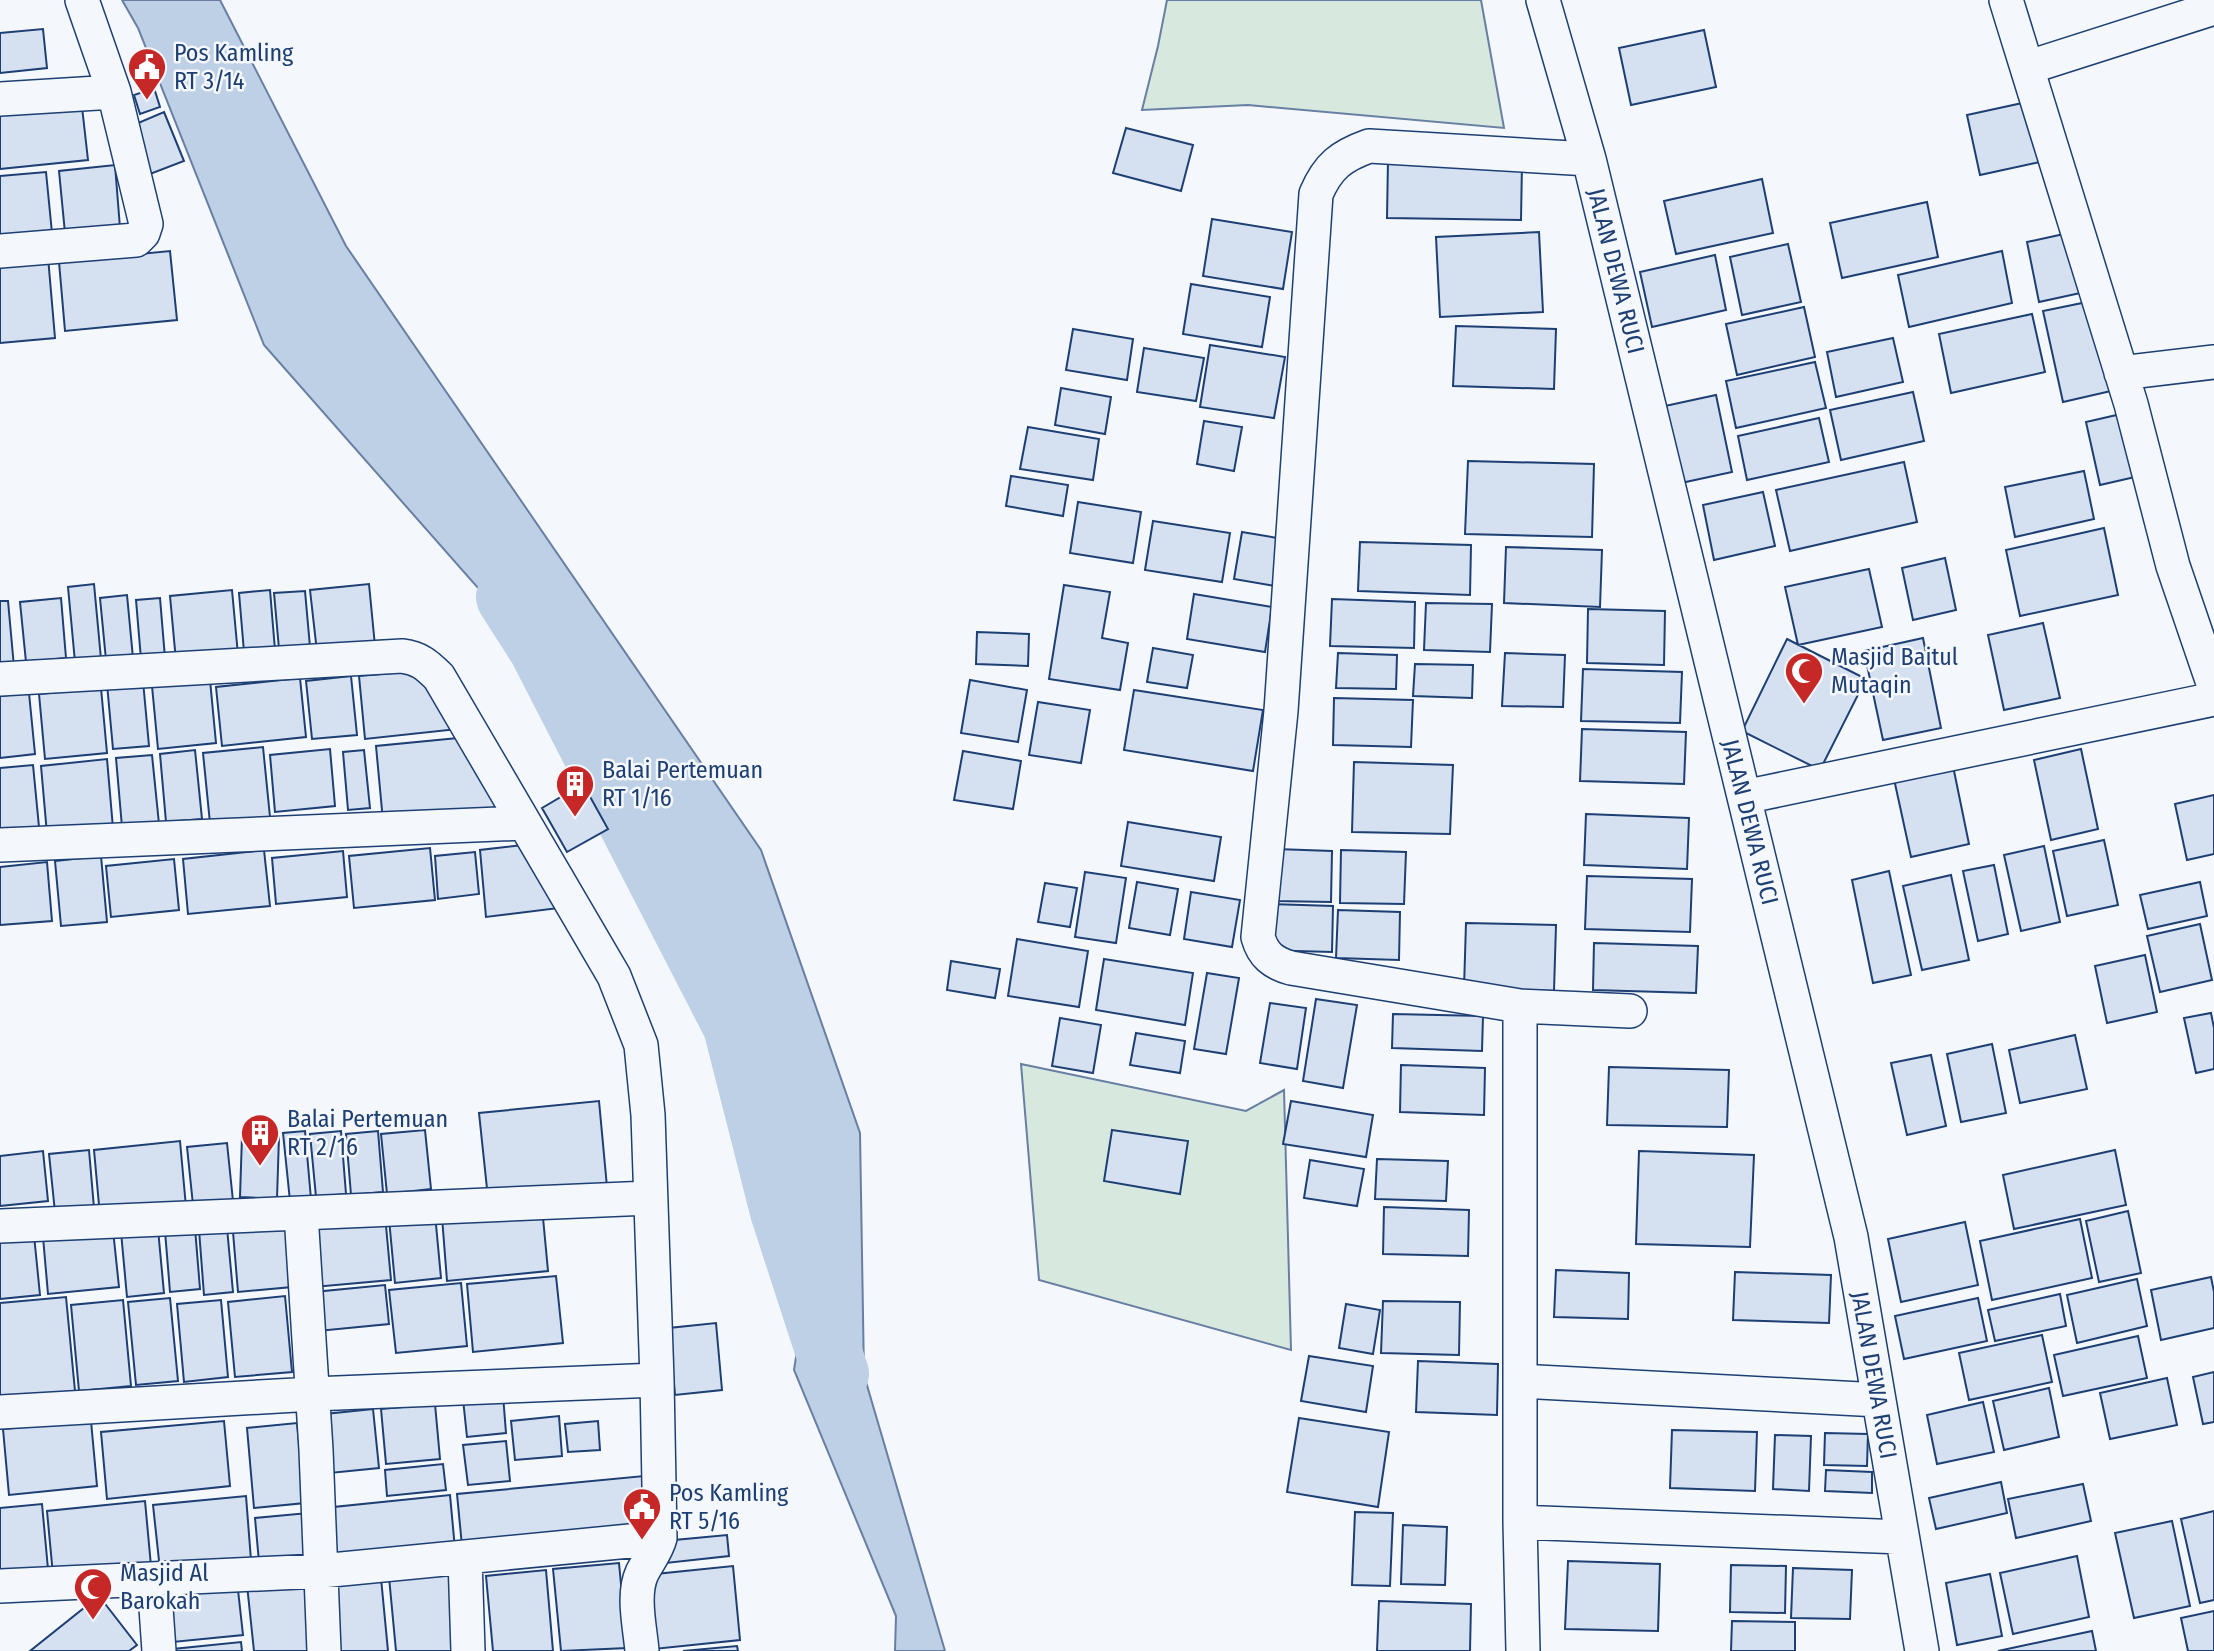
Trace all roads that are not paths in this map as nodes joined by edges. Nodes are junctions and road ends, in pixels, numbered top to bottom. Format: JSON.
{"nodes":[{"id":1,"x":82,"y":0,"type":"edge"},
{"id":2,"x":1543,"y":0,"type":"edge"},
{"id":3,"x":2006,"y":0,"type":"edge"},
{"id":4,"x":2214,"y":8,"type":"edge"},
{"id":5,"x":2029,"y":66,"type":"junction"},
{"id":6,"x":114,"y":92,"type":"junction"},
{"id":7,"x":0,"y":99,"type":"edge"},
{"id":8,"x":1589,"y":159,"type":"junction"},
{"id":9,"x":0,"y":251,"type":"edge"},
{"id":10,"x":2214,"y":362,"type":"edge"},
{"id":11,"x":2121,"y":373,"type":"junction"},
{"id":12,"x":0,"y":679,"type":"edge"},
{"id":13,"x":2214,"y":685,"type":"edge"},
{"id":14,"x":2214,"y":699,"type":"edge"},
{"id":15,"x":1744,"y":797,"type":"junction"},
{"id":16,"x":523,"y":823,"type":"junction"},
{"id":17,"x":0,"y":845,"type":"edge"},
{"id":18,"x":1520,"y":1006,"type":"junction"},
{"id":19,"x":1630,"y":1011,"type":"dead end"},
{"id":20,"x":649,"y":1198,"type":"junction"},
{"id":21,"x":301,"y":1214,"type":"junction"},
{"id":22,"x":0,"y":1226,"type":"edge"},
{"id":23,"x":657,"y":1380,"type":"junction"},
{"id":24,"x":1521,"y":1381,"type":"junction"},
{"id":25,"x":313,"y":1394,"type":"junction"},
{"id":26,"x":1879,"y":1399,"type":"junction"},
{"id":27,"x":0,"y":1412,"type":"edge"},
{"id":28,"x":1520,"y":1522,"type":"junction"},
{"id":29,"x":1902,"y":1537,"type":"junction"},
{"id":30,"x":660,"y":1538,"type":"junction"},
{"id":31,"x":465,"y":1558,"type":"junction"},
{"id":32,"x":321,"y":1571,"type":"junction"},
{"id":33,"x":154,"y":1579,"type":"junction"},
{"id":34,"x":0,"y":1586,"type":"edge"},
{"id":35,"x":159,"y":1651,"type":"edge"},
{"id":36,"x":324,"y":1651,"type":"edge"},
{"id":37,"x":468,"y":1651,"type":"edge"},
{"id":38,"x":642,"y":1651,"type":"edge"},
{"id":39,"x":1522,"y":1651,"type":"edge"},
{"id":40,"x":1922,"y":1651,"type":"edge"}],
"edges":[{"from":1,"to":6,"type":"street"},
{"from":2,"to":8,"type":"street","name":"JALAN DEWA RUCI"},
{"from":3,"to":5,"type":"street"},
{"from":4,"to":5,"type":"street"},
{"from":5,"to":11,"type":"street"},
{"from":6,"to":7,"type":"street"},
{"from":6,"to":9,"type":"street"},
{"from":8,"to":15,"type":"street","name":"JALAN DEWA RUCI"},
{"from":8,"to":18,"type":"street"},
{"from":10,"to":11,"type":"street"},
{"from":11,"to":13,"type":"street"},
{"from":12,"to":16,"type":"street"},
{"from":14,"to":15,"type":"street"},
{"from":15,"to":26,"type":"street","name":"JALAN DEWA RUCI"},
{"from":16,"to":17,"type":"street"},
{"from":16,"to":20,"type":"street"},
{"from":18,"to":19,"type":"street"},
{"from":18,"to":24,"type":"street"},
{"from":20,"to":21,"type":"street"},
{"from":20,"to":23,"type":"street"},
{"from":21,"to":22,"type":"street"},
{"from":21,"to":25,"type":"street"},
{"from":23,"to":25,"type":"street"},
{"from":23,"to":30,"type":"street"},
{"from":24,"to":26,"type":"street"},
{"from":24,"to":28,"type":"street"},
{"from":25,"to":27,"type":"street"},
{"from":25,"to":32,"type":"street"},
{"from":26,"to":29,"type":"street","name":"JALAN DEWA RUCI"},
{"from":28,"to":29,"type":"street"},
{"from":28,"to":39,"type":"street"},
{"from":29,"to":40,"type":"street","name":"JALAN DEWA RUCI"},
{"from":30,"to":31,"type":"street"},
{"from":30,"to":38,"type":"street"},
{"from":31,"to":32,"type":"street"},
{"from":31,"to":37,"type":"street"},
{"from":32,"to":33,"type":"street"},
{"from":32,"to":36,"type":"street"},
{"from":33,"to":34,"type":"street"},
{"from":33,"to":35,"type":"street"}]}
